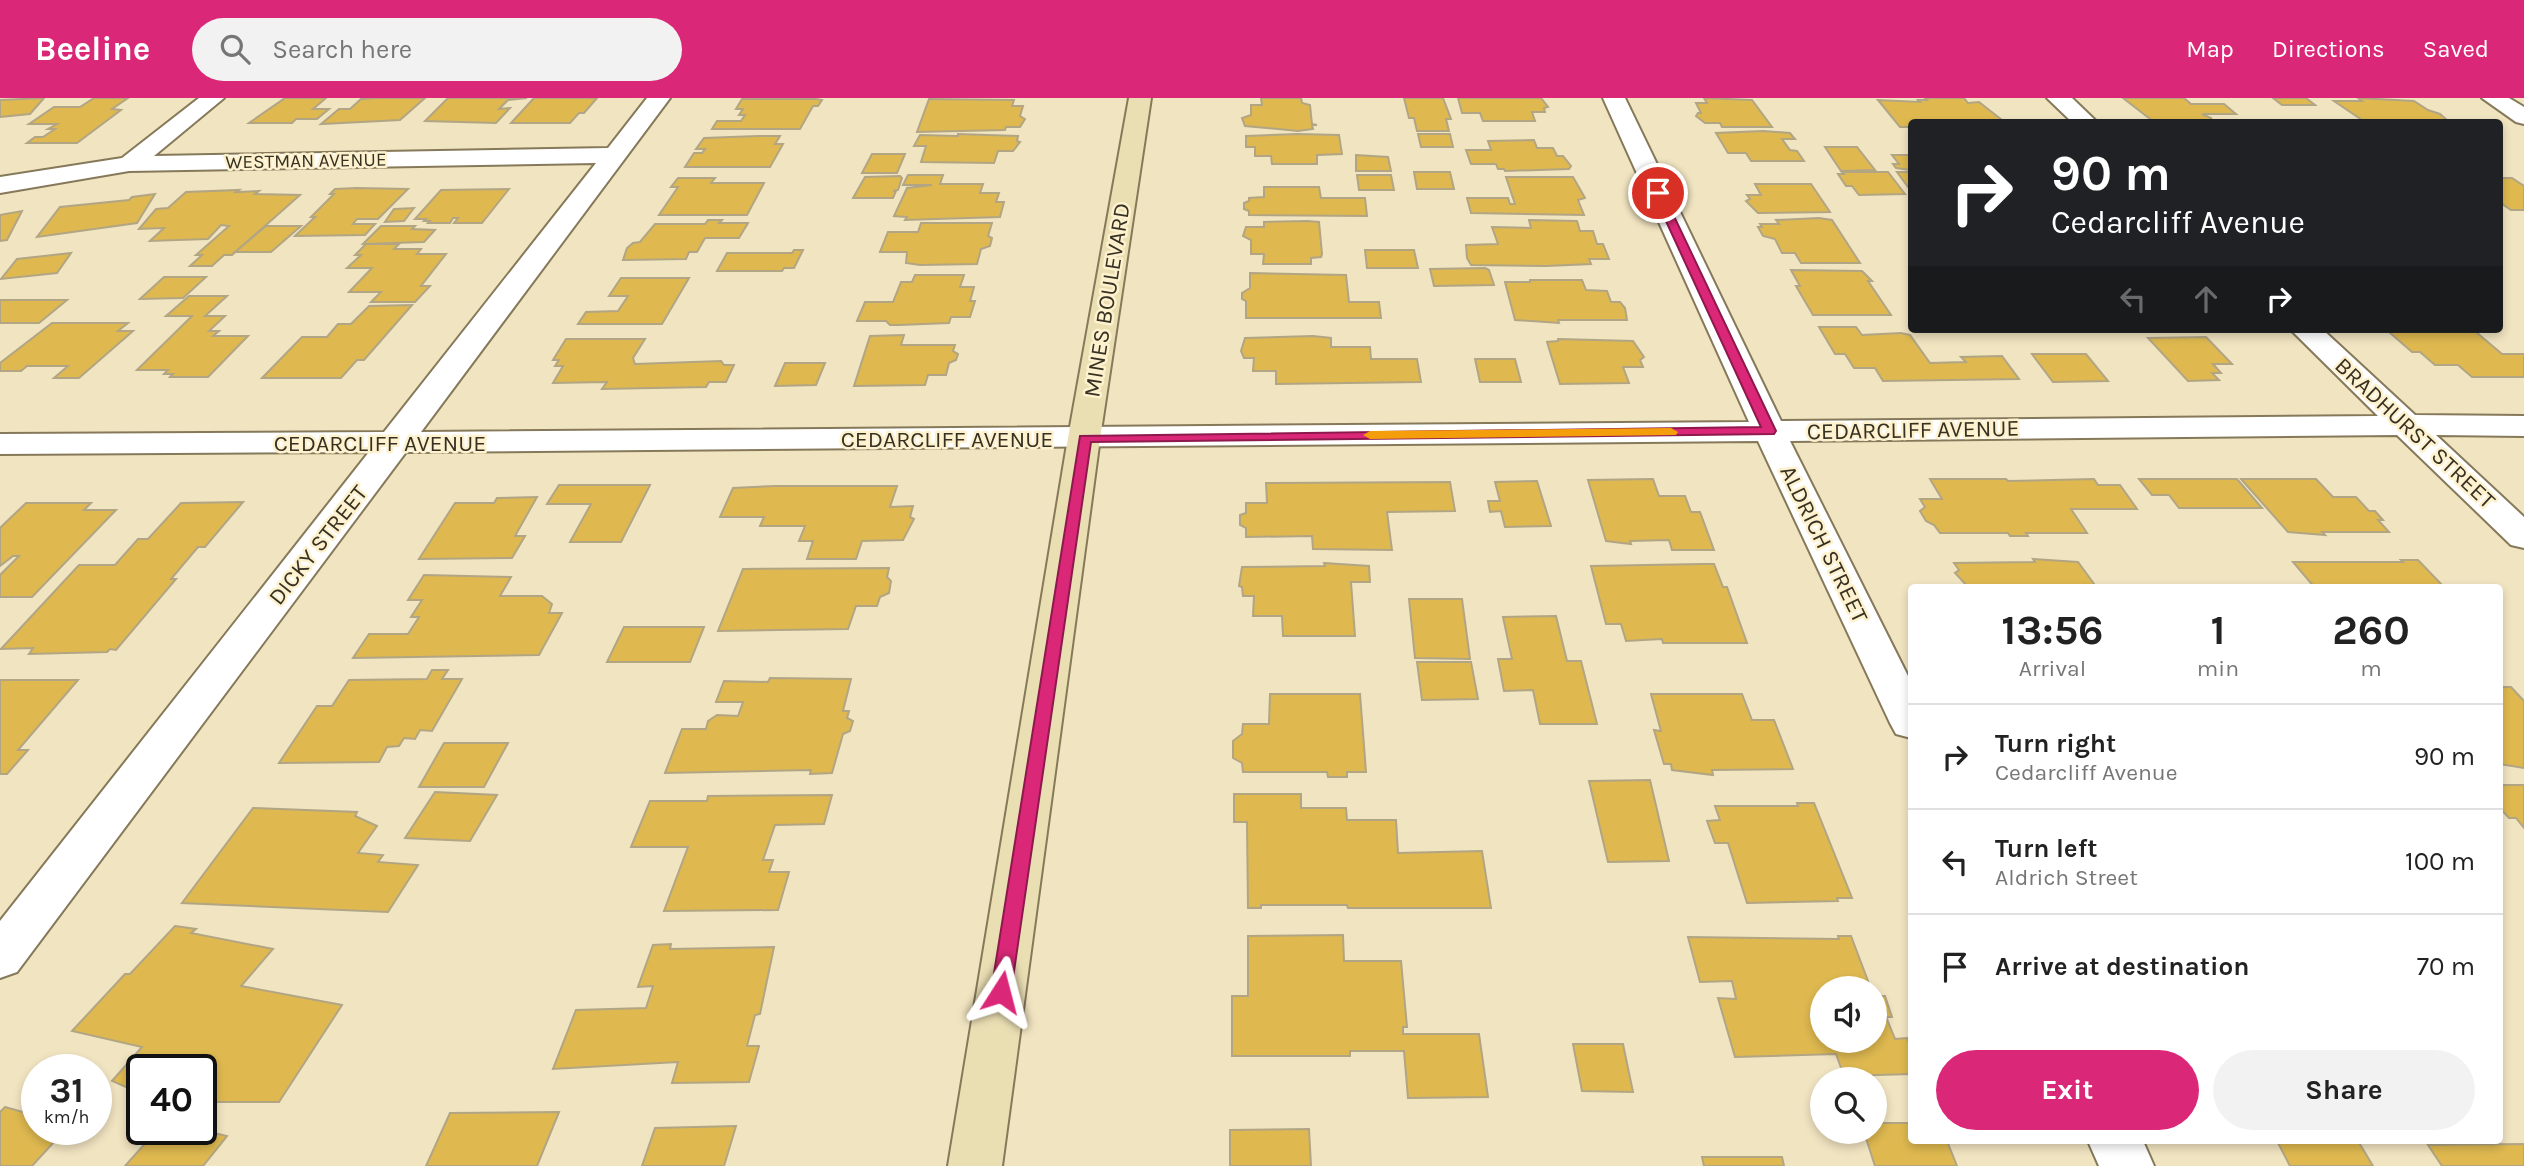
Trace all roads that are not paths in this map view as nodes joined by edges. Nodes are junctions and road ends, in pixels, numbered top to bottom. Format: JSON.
{"nodes":[{"id":1,"x":213,"y":98,"type":"edge"},
{"id":2,"x":659,"y":98,"type":"edge"},
{"id":3,"x":1140,"y":98,"type":"edge"},
{"id":4,"x":1614,"y":98,"type":"edge"},
{"id":5,"x":2059,"y":98,"type":"edge"},
{"id":6,"x":2493,"y":98,"type":"edge"},
{"id":7,"x":2524,"y":117,"type":"edge"},
{"id":8,"x":2082,"y":119,"type":"edge"},
{"id":9,"x":614,"y":155,"type":"junction"},
{"id":10,"x":129,"y":164,"type":"junction"},
{"id":11,"x":0,"y":185,"type":"edge"},
{"id":12,"x":2309,"y":333,"type":"edge"},
{"id":13,"x":2407,"y":425,"type":"junction"},
{"id":14,"x":2524,"y":426,"type":"edge"},
{"id":15,"x":1769,"y":431,"type":"junction"},
{"id":16,"x":1084,"y":438,"type":"junction"},
{"id":17,"x":0,"y":444,"type":"edge"},
{"id":18,"x":396,"y":444,"type":"junction"},
{"id":19,"x":2524,"y":537,"type":"edge"},
{"id":20,"x":1908,"y":717,"type":"edge"},
{"id":21,"x":0,"y":957,"type":"edge"},
{"id":22,"x":2116,"y":1144,"type":"edge"},
{"id":23,"x":975,"y":1166,"type":"edge"},
{"id":24,"x":2127,"y":1166,"type":"edge"}],
"edges":[{"from":1,"to":10,"type":"street"},
{"from":2,"to":9,"type":"street","name":"DICKY STREET"},
{"from":3,"to":16,"type":"street","name":"MINES BOULEVARD"},
{"from":4,"to":15,"type":"street","name":"ALDRICH STREET"},
{"from":5,"to":8,"type":"street"},
{"from":6,"to":7,"type":"street"},
{"from":9,"to":10,"type":"street","name":"WESTMAN AVENUE"},
{"from":9,"to":18,"type":"street","name":"DICKY STREET"},
{"from":10,"to":11,"type":"street","name":"WESTMAN AVENUE"},
{"from":12,"to":13,"type":"street","name":"BRADHURST STREET"},
{"from":13,"to":14,"type":"street","name":"CEDARCLIFF AVENUE"},
{"from":13,"to":15,"type":"street","name":"CEDARCLIFF AVENUE"},
{"from":13,"to":19,"type":"street","name":"BRADHURST STREET"},
{"from":15,"to":16,"type":"street","name":"CEDARCLIFF AVENUE"},
{"from":15,"to":20,"type":"street","name":"ALDRICH STREET"},
{"from":16,"to":18,"type":"street","name":"CEDARCLIFF AVENUE"},
{"from":16,"to":23,"type":"street","name":"MINES BOULEVARD"},
{"from":17,"to":18,"type":"street","name":"CEDARCLIFF AVENUE"},
{"from":18,"to":21,"type":"street","name":"DICKY STREET"},
{"from":22,"to":24,"type":"street"}]}
